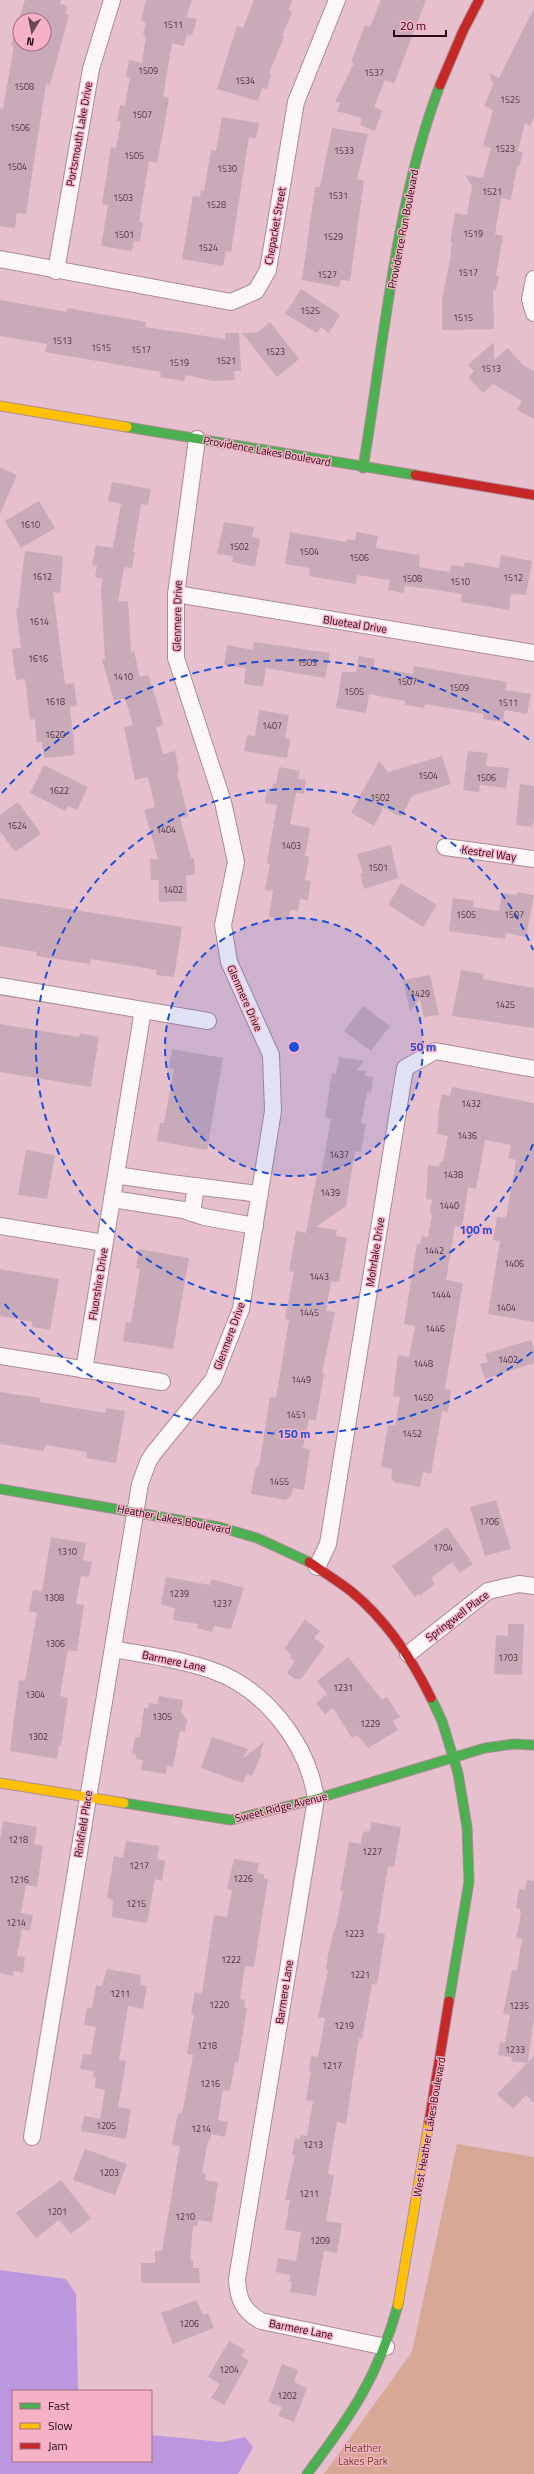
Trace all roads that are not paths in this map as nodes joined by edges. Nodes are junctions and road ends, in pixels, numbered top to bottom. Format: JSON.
{"nodes":[{"id":1,"x":112,"y":0,"type":"edge"},
{"id":2,"x":336,"y":0,"type":"edge"},
{"id":3,"x":479,"y":0,"type":"edge"},
{"id":4,"x":0,"y":259,"type":"edge"},
{"id":5,"x":56,"y":271,"type":"junction"},
{"id":6,"x":534,"y":278,"type":"edge"},
{"id":7,"x":534,"y":313,"type":"edge"},
{"id":8,"x":0,"y":406,"type":"edge"},
{"id":9,"x":197,"y":439,"type":"junction"},
{"id":10,"x":363,"y":468,"type":"junction"},
{"id":11,"x":534,"y":495,"type":"edge"},
{"id":12,"x":176,"y":594,"type":"junction"},
{"id":13,"x":534,"y":653,"type":"edge"},
{"id":14,"x":445,"y":847,"type":"dead end"},
{"id":15,"x":534,"y":859,"type":"edge"},
{"id":16,"x":0,"y":986,"type":"edge"},
{"id":17,"x":143,"y":1010,"type":"junction"},
{"id":18,"x":208,"y":1021,"type":"dead end"},
{"id":19,"x":534,"y":1069,"type":"edge"},
{"id":20,"x":116,"y":1175,"type":"junction"},
{"id":21,"x":196,"y":1186,"type":"junction"},
{"id":22,"x":260,"y":1194,"type":"junction"},
{"id":23,"x":112,"y":1199,"type":"junction"},
{"id":24,"x":192,"y":1213,"type":"junction"},
{"id":25,"x":0,"y":1226,"type":"edge"},
{"id":26,"x":255,"y":1226,"type":"junction"},
{"id":27,"x":104,"y":1243,"type":"junction"},
{"id":28,"x":0,"y":1356,"type":"edge"},
{"id":29,"x":84,"y":1370,"type":"junction"},
{"id":30,"x":162,"y":1382,"type":"dead end"},
{"id":31,"x":0,"y":1489,"type":"edge"},
{"id":32,"x":135,"y":1511,"type":"junction"},
{"id":33,"x":317,"y":1567,"type":"junction"},
{"id":34,"x":534,"y":1586,"type":"edge"},
{"id":35,"x":113,"y":1649,"type":"junction"},
{"id":36,"x":408,"y":1654,"type":"junction"},
{"id":37,"x":534,"y":1745,"type":"edge"},
{"id":38,"x":455,"y":1757,"type":"junction"},
{"id":39,"x":0,"y":1783,"type":"edge"},
{"id":40,"x":88,"y":1797,"type":"junction"},
{"id":41,"x":316,"y":1799,"type":"junction"},
{"id":42,"x":32,"y":2137,"type":"dead end"},
{"id":43,"x":386,"y":2347,"type":"junction"},
{"id":44,"x":307,"y":2474,"type":"edge"}],
"edges":[{"from":1,"to":5,"type":"street","name":"Portsmouth Lake Drive"},
{"from":2,"to":5,"type":"street","name":"Chepacket Street"},
{"from":3,"to":10,"type":"street","name":"Providence Run Boulevard"},
{"from":4,"to":5,"type":"street","name":"Chepacket Street"},
{"from":6,"to":7,"type":"street"},
{"from":8,"to":9,"type":"street","name":"Providence Lakes Boulevard"},
{"from":9,"to":10,"type":"street","name":"Providence Lakes Boulevard"},
{"from":9,"to":12,"type":"street","name":"Glenmere Drive"},
{"from":10,"to":11,"type":"street","name":"Providence Lakes Boulevard"},
{"from":12,"to":13,"type":"street","name":"Blueteal Drive"},
{"from":12,"to":22,"type":"street","name":"Glenmere Drive"},
{"from":14,"to":15,"type":"street","name":"Kestrel Way"},
{"from":16,"to":17,"type":"street"},
{"from":17,"to":18,"type":"street"},
{"from":17,"to":20,"type":"street","name":"Fluorshire Drive"},
{"from":19,"to":33,"type":"street","name":"Mohrlake Drive"},
{"from":20,"to":21,"type":"street"},
{"from":20,"to":23,"type":"street","name":"Fluorshire Drive"},
{"from":21,"to":22,"type":"street"},
{"from":21,"to":24,"type":"street"},
{"from":22,"to":26,"type":"street","name":"Glenmere Drive"},
{"from":23,"to":24,"type":"street"},
{"from":23,"to":27,"type":"street","name":"Fluorshire Drive"},
{"from":24,"to":26,"type":"street"},
{"from":25,"to":27,"type":"street"},
{"from":26,"to":32,"type":"street","name":"Glenmere Drive"},
{"from":27,"to":29,"type":"street","name":"Fluorshire Drive"},
{"from":28,"to":29,"type":"street"},
{"from":29,"to":30,"type":"street"},
{"from":31,"to":32,"type":"street","name":"Heather Lakes Boulevard"},
{"from":32,"to":33,"type":"street","name":"Heather Lakes Boulevard"},
{"from":32,"to":35,"type":"street","name":"Rinkfield Place"},
{"from":33,"to":36,"type":"street","name":"Heather Lakes Boulevard"},
{"from":34,"to":36,"type":"street","name":"Springwell Place"},
{"from":35,"to":40,"type":"street","name":"Rinkfield Place"},
{"from":35,"to":41,"type":"street","name":"Barmere Lane"},
{"from":36,"to":38,"type":"street","name":"Heather Lakes Boulevard"},
{"from":37,"to":38,"type":"street","name":"Sweet Ridge Avenue"},
{"from":38,"to":41,"type":"street","name":"Sweet Ridge Avenue"},
{"from":38,"to":43,"type":"street","name":"West Heather Lakes Boulevard"},
{"from":39,"to":40,"type":"street","name":"Sweet Ridge Avenue"},
{"from":40,"to":41,"type":"street","name":"Sweet Ridge Avenue"},
{"from":40,"to":42,"type":"street","name":"Rinkfield Place"},
{"from":41,"to":43,"type":"street","name":"Barmere Lane"},
{"from":43,"to":44,"type":"street","name":"West Heather Lakes Boulevard"}]}
